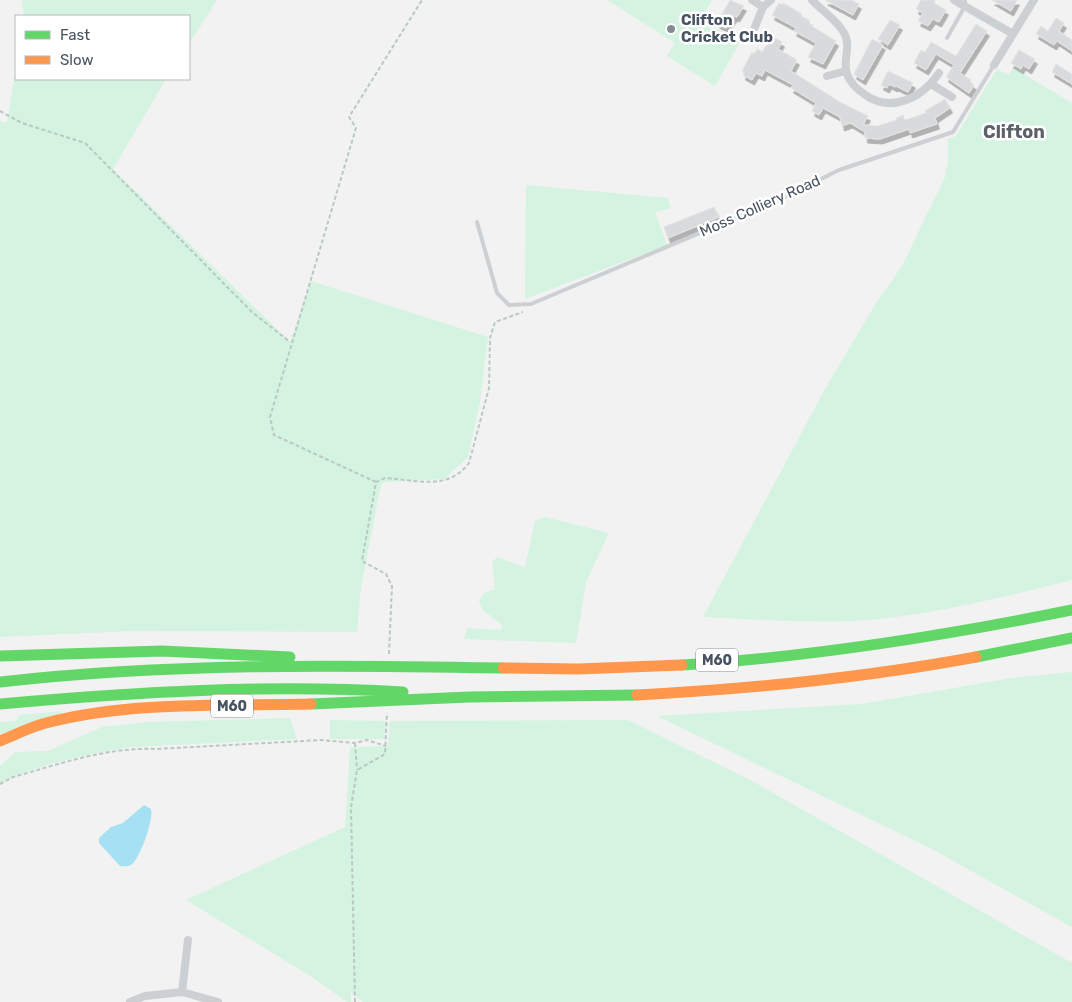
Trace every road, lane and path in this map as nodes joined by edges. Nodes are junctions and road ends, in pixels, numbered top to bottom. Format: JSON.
{"nodes":[{"id":1,"x":422,"y":0,"type":"edge"},
{"id":2,"x":752,"y":0,"type":"edge"},
{"id":3,"x":771,"y":0,"type":"edge"},
{"id":4,"x":812,"y":0,"type":"edge"},
{"id":5,"x":954,"y":0,"type":"edge"},
{"id":6,"x":1034,"y":0,"type":"edge"},
{"id":7,"x":965,"y":3,"type":"edge"},
{"id":8,"x":764,"y":7,"type":"junction"},
{"id":9,"x":755,"y":28,"type":"dead end"},
{"id":10,"x":1013,"y":34,"type":"junction"},
{"id":11,"x":947,"y":38,"type":"dead end"},
{"id":12,"x":994,"y":65,"type":"joint"},
{"id":13,"x":846,"y":71,"type":"junction"},
{"id":14,"x":939,"y":73,"type":"dead end"},
{"id":15,"x":826,"y":76,"type":"dead end"},
{"id":16,"x":932,"y":84,"type":"junction"},
{"id":17,"x":952,"y":97,"type":"dead end"},
{"id":18,"x":0,"y":111,"type":"edge"},
{"id":19,"x":477,"y":222,"type":"dead end"},
{"id":20,"x":530,"y":309,"type":"dead end"},
{"id":21,"x":291,"y":342,"type":"junction"},
{"id":22,"x":376,"y":482,"type":"junction"},
{"id":23,"x":1072,"y":610,"type":"edge"},
{"id":24,"x":391,"y":613,"type":"dead end"},
{"id":25,"x":1072,"y":638,"type":"edge"},
{"id":26,"x":0,"y":656,"type":"edge"},
{"id":27,"x":359,"y":665,"type":"junction"},
{"id":28,"x":0,"y":682,"type":"edge"},
{"id":29,"x":469,"y":696,"type":"junction"},
{"id":30,"x":0,"y":704,"type":"edge"},
{"id":31,"x":0,"y":741,"type":"edge"},
{"id":32,"x":355,"y":743,"type":"junction"},
{"id":33,"x":357,"y":770,"type":"junction"},
{"id":34,"x":0,"y":784,"type":"edge"},
{"id":35,"x":188,"y":940,"type":"dead end"},
{"id":36,"x":182,"y":992,"type":"junction"},
{"id":37,"x":130,"y":1002,"type":"edge"},
{"id":38,"x":218,"y":1002,"type":"edge"},
{"id":39,"x":355,"y":1002,"type":"edge"}],
"edges":[{"from":1,"to":21,"type":"path"},
{"from":2,"to":8,"type":"street"},
{"from":3,"to":8,"type":"street"},
{"from":4,"to":13,"type":"street"},
{"from":5,"to":7,"type":"street"},
{"from":6,"to":10,"type":"street","name":"Moss Colliery Road"},
{"from":7,"to":10,"type":"street"},
{"from":7,"to":11,"type":"lane"},
{"from":8,"to":9,"type":"street"},
{"from":10,"to":12,"type":"street","name":"Moss Colliery Road"},
{"from":12,"to":19,"type":"lane","name":"Moss Colliery Road"},
{"from":13,"to":15,"type":"street"},
{"from":13,"to":16,"type":"street"},
{"from":14,"to":16,"type":"street"},
{"from":16,"to":17,"type":"street"},
{"from":18,"to":21,"type":"path"},
{"from":20,"to":22,"type":"path"},
{"from":21,"to":22,"type":"path"},
{"from":22,"to":24,"type":"path"},
{"from":23,"to":27,"type":"highway","number":"M60"},
{"from":25,"to":29,"type":"highway","number":"M60"},
{"from":26,"to":27,"type":"highway","number":"M60"},
{"from":27,"to":28,"type":"highway","number":"M60"},
{"from":29,"to":30,"type":"highway","number":"M60"},
{"from":29,"to":31,"type":"highway","number":"M60"},
{"from":32,"to":33,"type":"path"},
{"from":32,"to":33,"type":"path"},
{"from":32,"to":34,"type":"path"},
{"from":33,"to":39,"type":"path"},
{"from":35,"to":36,"type":"street"},
{"from":36,"to":37,"type":"street"},
{"from":36,"to":38,"type":"street"}]}
